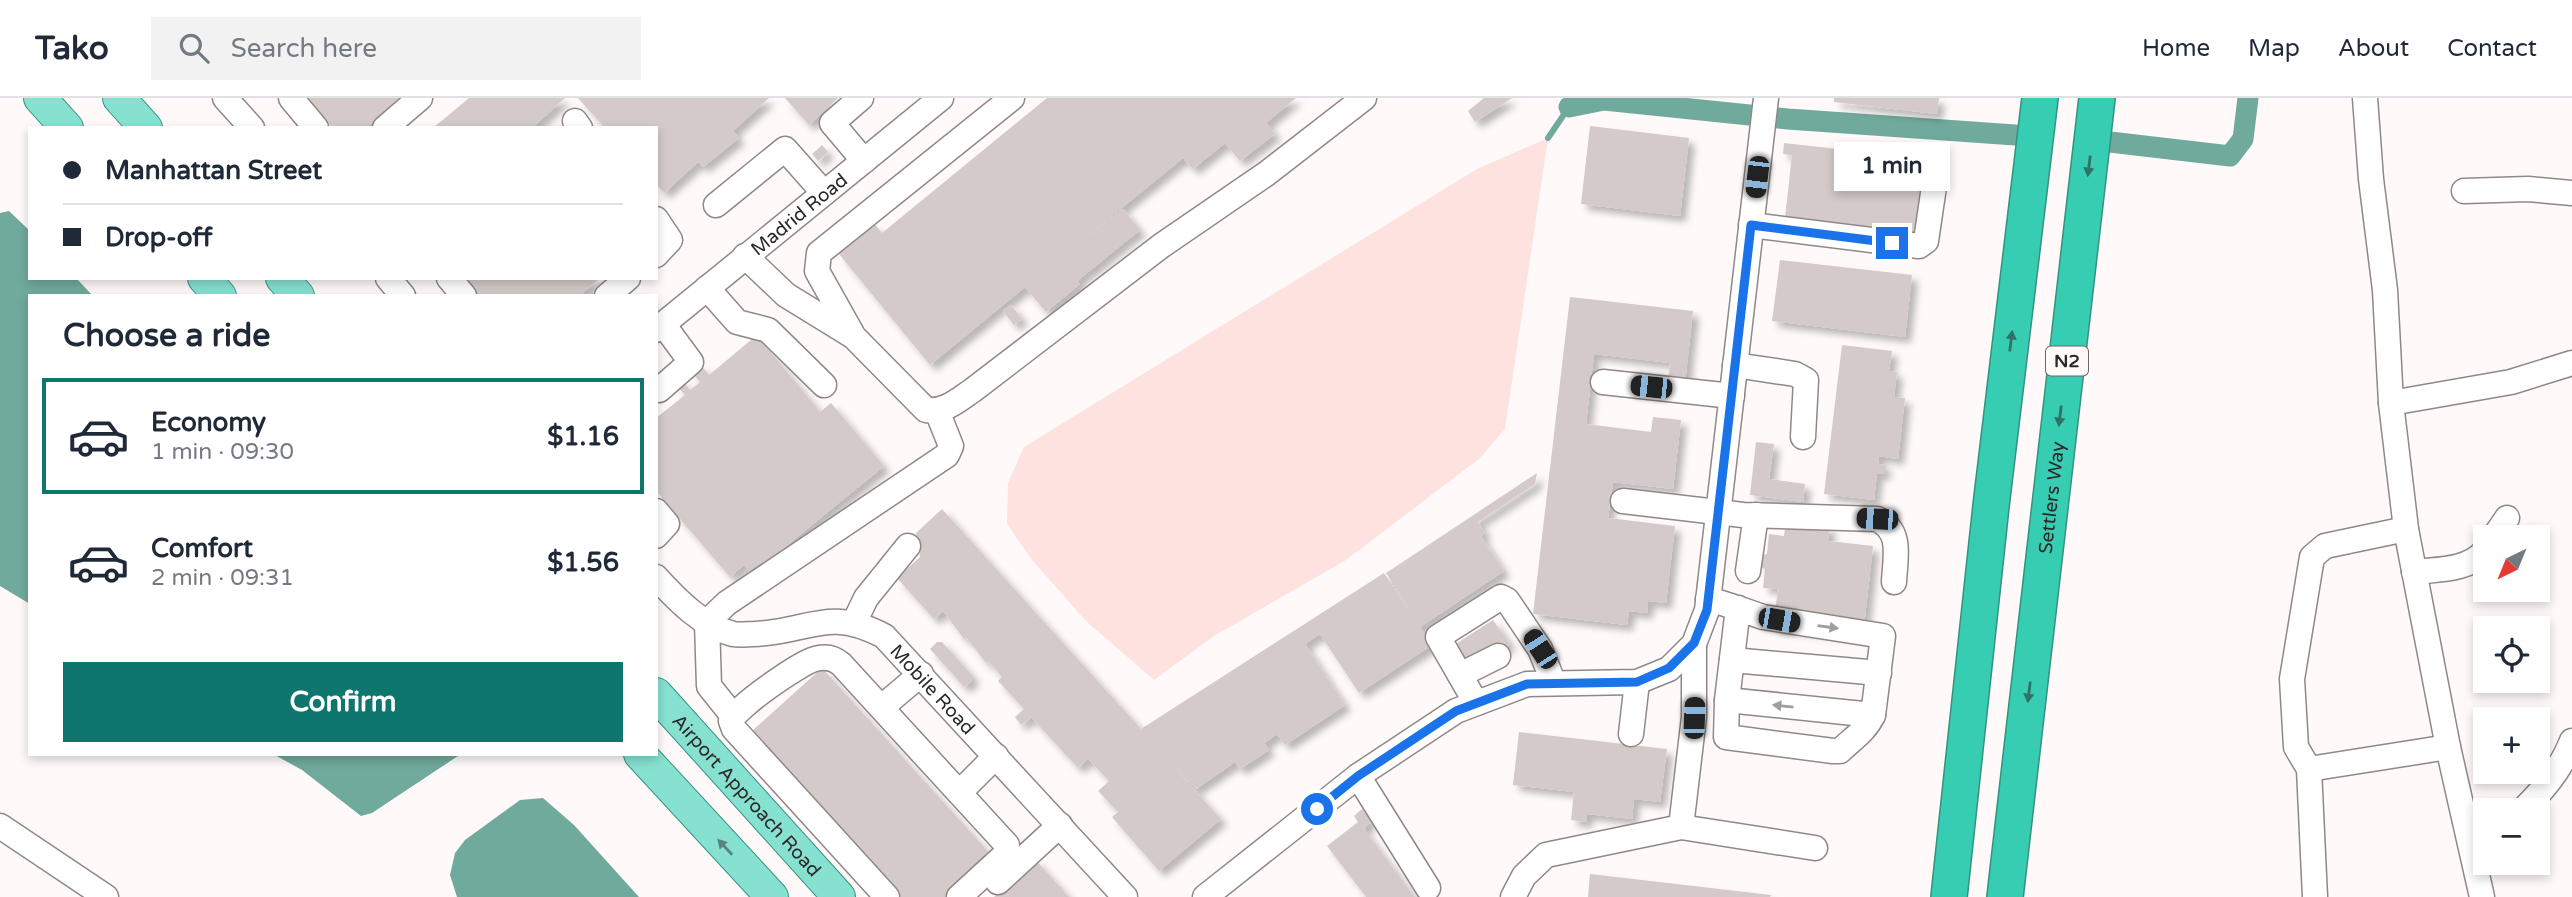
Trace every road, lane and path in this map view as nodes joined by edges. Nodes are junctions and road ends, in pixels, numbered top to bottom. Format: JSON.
{"nodes":[{"id":1,"x":40,"y":98,"type":"edge"},
{"id":2,"x":120,"y":98,"type":"edge"},
{"id":3,"x":225,"y":98,"type":"edge"},
{"id":4,"x":291,"y":98,"type":"edge"},
{"id":5,"x":420,"y":98,"type":"edge"},
{"id":6,"x":861,"y":98,"type":"edge"},
{"id":7,"x":941,"y":98,"type":"edge"},
{"id":8,"x":1012,"y":98,"type":"edge"},
{"id":9,"x":1364,"y":98,"type":"edge"},
{"id":10,"x":1766,"y":98,"type":"edge"},
{"id":11,"x":2040,"y":98,"type":"edge"},
{"id":12,"x":2097,"y":98,"type":"edge"},
{"id":13,"x":2365,"y":98,"type":"edge"},
{"id":14,"x":65,"y":126,"type":"edge"},
{"id":15,"x":144,"y":126,"type":"edge"},
{"id":16,"x":250,"y":126,"type":"edge"},
{"id":17,"x":314,"y":126,"type":"edge"},
{"id":18,"x":387,"y":126,"type":"edge"},
{"id":19,"x":864,"y":160,"type":"junction"},
{"id":20,"x":1936,"y":173,"type":"dead end"},
{"id":21,"x":2464,"y":191,"type":"dead end"},
{"id":22,"x":824,"y":193,"type":"junction"},
{"id":23,"x":2572,"y":193,"type":"edge"},
{"id":24,"x":716,"y":205,"type":"dead end"},
{"id":25,"x":658,"y":222,"type":"edge"},
{"id":26,"x":1751,"y":225,"type":"junction"},
{"id":27,"x":658,"y":253,"type":"edge"},
{"id":28,"x":745,"y":257,"type":"junction"},
{"id":29,"x":206,"y":280,"type":"edge"},
{"id":30,"x":284,"y":280,"type":"edge"},
{"id":31,"x":390,"y":280,"type":"edge"},
{"id":32,"x":451,"y":280,"type":"edge"},
{"id":33,"x":626,"y":280,"type":"edge"},
{"id":34,"x":707,"y":288,"type":"junction"},
{"id":35,"x":218,"y":294,"type":"edge"},
{"id":36,"x":296,"y":294,"type":"edge"},
{"id":37,"x":401,"y":294,"type":"edge"},
{"id":38,"x":462,"y":294,"type":"edge"},
{"id":39,"x":609,"y":294,"type":"edge"},
{"id":40,"x":660,"y":327,"type":"edge"},
{"id":41,"x":853,"y":337,"type":"junction"},
{"id":42,"x":2572,"y":363,"type":"edge"},
{"id":43,"x":1735,"y":365,"type":"junction"},
{"id":44,"x":1603,"y":382,"type":"dead end"},
{"id":45,"x":824,"y":385,"type":"dead end"},
{"id":46,"x":658,"y":391,"type":"edge"},
{"id":47,"x":1732,"y":396,"type":"junction"},
{"id":48,"x":2391,"y":403,"type":"junction"},
{"id":49,"x":937,"y":411,"type":"junction"},
{"id":50,"x":1803,"y":437,"type":"dead end"},
{"id":51,"x":1623,"y":501,"type":"dead end"},
{"id":52,"x":1991,"y":506,"type":"junction"},
{"id":53,"x":658,"y":513,"type":"edge"},
{"id":54,"x":1718,"y":513,"type":"junction"},
{"id":55,"x":1756,"y":515,"type":"junction"},
{"id":56,"x":2406,"y":528,"type":"junction"},
{"id":57,"x":658,"y":534,"type":"edge"},
{"id":58,"x":908,"y":546,"type":"dead end"},
{"id":59,"x":2473,"y":562,"type":"edge"},
{"id":60,"x":1748,"y":571,"type":"dead end"},
{"id":61,"x":2414,"y":572,"type":"junction"},
{"id":62,"x":658,"y":579,"type":"edge"},
{"id":63,"x":1894,"y":582,"type":"dead end"},
{"id":64,"x":1708,"y":599,"type":"junction"},
{"id":65,"x":1738,"y":608,"type":"junction"},
{"id":66,"x":707,"y":622,"type":"junction"},
{"id":67,"x":854,"y":623,"type":"junction"},
{"id":68,"x":1694,"y":643,"type":"junction"},
{"id":69,"x":1498,"y":656,"type":"dead end"},
{"id":70,"x":1732,"y":660,"type":"junction"},
{"id":71,"x":1879,"y":673,"type":"junction"},
{"id":72,"x":921,"y":674,"type":"junction"},
{"id":73,"x":1460,"y":675,"type":"junction"},
{"id":74,"x":1553,"y":681,"type":"junction"},
{"id":75,"x":1637,"y":682,"type":"junction"},
{"id":76,"x":658,"y":696,"type":"edge"},
{"id":77,"x":1727,"y":699,"type":"junction"},
{"id":78,"x":1476,"y":703,"type":"junction"},
{"id":79,"x":882,"y":707,"type":"junction"},
{"id":80,"x":1873,"y":715,"type":"junction"},
{"id":81,"x":733,"y":716,"type":"junction"},
{"id":82,"x":1630,"y":734,"type":"dead end"},
{"id":83,"x":2572,"y":741,"type":"edge"},
{"id":84,"x":2448,"y":747,"type":"junction"},
{"id":85,"x":642,"y":756,"type":"edge"},
{"id":86,"x":996,"y":757,"type":"junction"},
{"id":87,"x":2309,"y":769,"type":"junction"},
{"id":88,"x":1358,"y":776,"type":"junction"},
{"id":89,"x":961,"y":791,"type":"junction"},
{"id":90,"x":2535,"y":798,"type":"edge"},
{"id":91,"x":2473,"y":819,"type":"edge"},
{"id":92,"x":1060,"y":825,"type":"junction"},
{"id":93,"x":0,"y":826,"type":"edge"},
{"id":94,"x":1681,"y":827,"type":"junction"},
{"id":95,"x":1815,"y":848,"type":"dead end"},
{"id":96,"x":2479,"y":875,"type":"edge"},
{"id":97,"x":1428,"y":888,"type":"dead end"},
{"id":98,"x":1212,"y":895,"type":"edge"},
{"id":99,"x":2480,"y":896,"type":"edge"},
{"id":100,"x":106,"y":897,"type":"edge"},
{"id":101,"x":772,"y":897,"type":"edge"},
{"id":102,"x":839,"y":897,"type":"edge"},
{"id":103,"x":887,"y":897,"type":"edge"},
{"id":104,"x":959,"y":897,"type":"edge"},
{"id":105,"x":981,"y":897,"type":"edge"},
{"id":106,"x":1125,"y":897,"type":"edge"},
{"id":107,"x":1513,"y":897,"type":"edge"},
{"id":108,"x":1937,"y":897,"type":"edge"},
{"id":109,"x":1949,"y":897,"type":"edge"},
{"id":110,"x":2005,"y":897,"type":"edge"},
{"id":111,"x":2315,"y":897,"type":"edge"}],
"edges":[{"from":1,"to":14,"type":"main road"},
{"from":2,"to":15,"type":"main road"},
{"from":3,"to":16,"type":"street"},
{"from":4,"to":17,"type":"street"},
{"from":5,"to":18,"type":"street"},
{"from":6,"to":19,"type":"street"},
{"from":7,"to":19,"type":"street","name":"Madrid Road"},
{"from":8,"to":41,"type":"street"},
{"from":9,"to":49,"type":"street"},
{"from":10,"to":26,"type":"street"},
{"from":52,"to":11,"type":"highway","one_way":true},
{"from":12,"to":110,"type":"highway","name":"Settlers Way","number":"N2","one_way":true},
{"from":13,"to":48,"type":"street"},
{"from":19,"to":22,"type":"street","name":"Madrid Road"},
{"from":20,"to":26,"type":"street"},
{"from":21,"to":23,"type":"street"},
{"from":22,"to":24,"type":"street"},
{"from":22,"to":28,"type":"street","name":"Madrid Road"},
{"from":25,"to":27,"type":"street"},
{"from":26,"to":43,"type":"street"},
{"from":28,"to":34,"type":"street","name":"Madrid Road"},
{"from":28,"to":41,"type":"street"},
{"from":29,"to":35,"type":"main road"},
{"from":30,"to":36,"type":"main road"},
{"from":31,"to":37,"type":"street"},
{"from":32,"to":38,"type":"street"},
{"from":33,"to":39,"type":"street"},
{"from":34,"to":40,"type":"street","name":"Madrid Road"},
{"from":34,"to":45,"type":"street"},
{"from":40,"to":46,"type":"street"},
{"from":41,"to":49,"type":"street"},
{"from":42,"to":48,"type":"street"},
{"from":43,"to":47,"type":"street"},
{"from":43,"to":50,"type":"street"},
{"from":44,"to":47,"type":"street"},
{"from":47,"to":54,"type":"street"},
{"from":48,"to":56,"type":"street"},
{"from":49,"to":66,"type":"street"},
{"from":51,"to":54,"type":"street"},
{"from":52,"to":108,"type":"highway"},
{"from":52,"to":109,"type":"highway"},
{"from":53,"to":57,"type":"street"},
{"from":54,"to":55,"type":"street"},
{"from":54,"to":64,"type":"street"},
{"from":55,"to":60,"type":"street"},
{"from":55,"to":63,"type":"street"},
{"from":56,"to":61,"type":"street"},
{"from":56,"to":87,"type":"street"},
{"from":58,"to":67,"type":"street"},
{"from":59,"to":61,"type":"street"},
{"from":61,"to":84,"type":"street"},
{"from":62,"to":66,"type":"street","name":"Mobile Road"},
{"from":64,"to":65,"type":"street"},
{"from":64,"to":68,"type":"street"},
{"from":65,"to":70,"type":"street"},
{"from":65,"to":71,"type":"street","one_way":true},
{"from":66,"to":67,"type":"street","name":"Mobile Road"},
{"from":66,"to":81,"type":"street"},
{"from":67,"to":72,"type":"street","name":"Mobile Road"},
{"from":68,"to":75,"type":"street"},
{"from":68,"to":94,"type":"street"},
{"from":69,"to":73,"type":"street"},
{"from":70,"to":71,"type":"street"},
{"from":70,"to":77,"type":"street"},
{"from":71,"to":80,"type":"street"},
{"from":72,"to":79,"type":"street"},
{"from":72,"to":86,"type":"street","name":"Mobile Road"},
{"from":73,"to":74,"type":"street"},
{"from":73,"to":78,"type":"street"},
{"from":74,"to":75,"type":"street"},
{"from":74,"to":78,"type":"street"},
{"from":75,"to":82,"type":"street"},
{"from":76,"to":102,"type":"main road","name":"Airport Approach Road"},
{"from":80,"to":77,"type":"street","one_way":true},
{"from":77,"to":80,"type":"street"},
{"from":78,"to":88,"type":"street"},
{"from":79,"to":81,"type":"street"},
{"from":79,"to":89,"type":"street"},
{"from":81,"to":103,"type":"street"},
{"from":83,"to":90,"type":"street"},
{"from":84,"to":87,"type":"street"},
{"from":84,"to":91,"type":"street"},
{"from":101,"to":85,"type":"main road","one_way":true},
{"from":86,"to":89,"type":"street"},
{"from":86,"to":92,"type":"street","name":"Mobile Road"},
{"from":87,"to":111,"type":"street"},
{"from":88,"to":97,"type":"street"},
{"from":88,"to":98,"type":"street"},
{"from":89,"to":104,"type":"street"},
{"from":92,"to":105,"type":"street"},
{"from":92,"to":106,"type":"street","name":"Mobile Road"},
{"from":93,"to":100,"type":"street"},
{"from":94,"to":95,"type":"street"},
{"from":94,"to":107,"type":"street"},
{"from":96,"to":99,"type":"street"}]}
